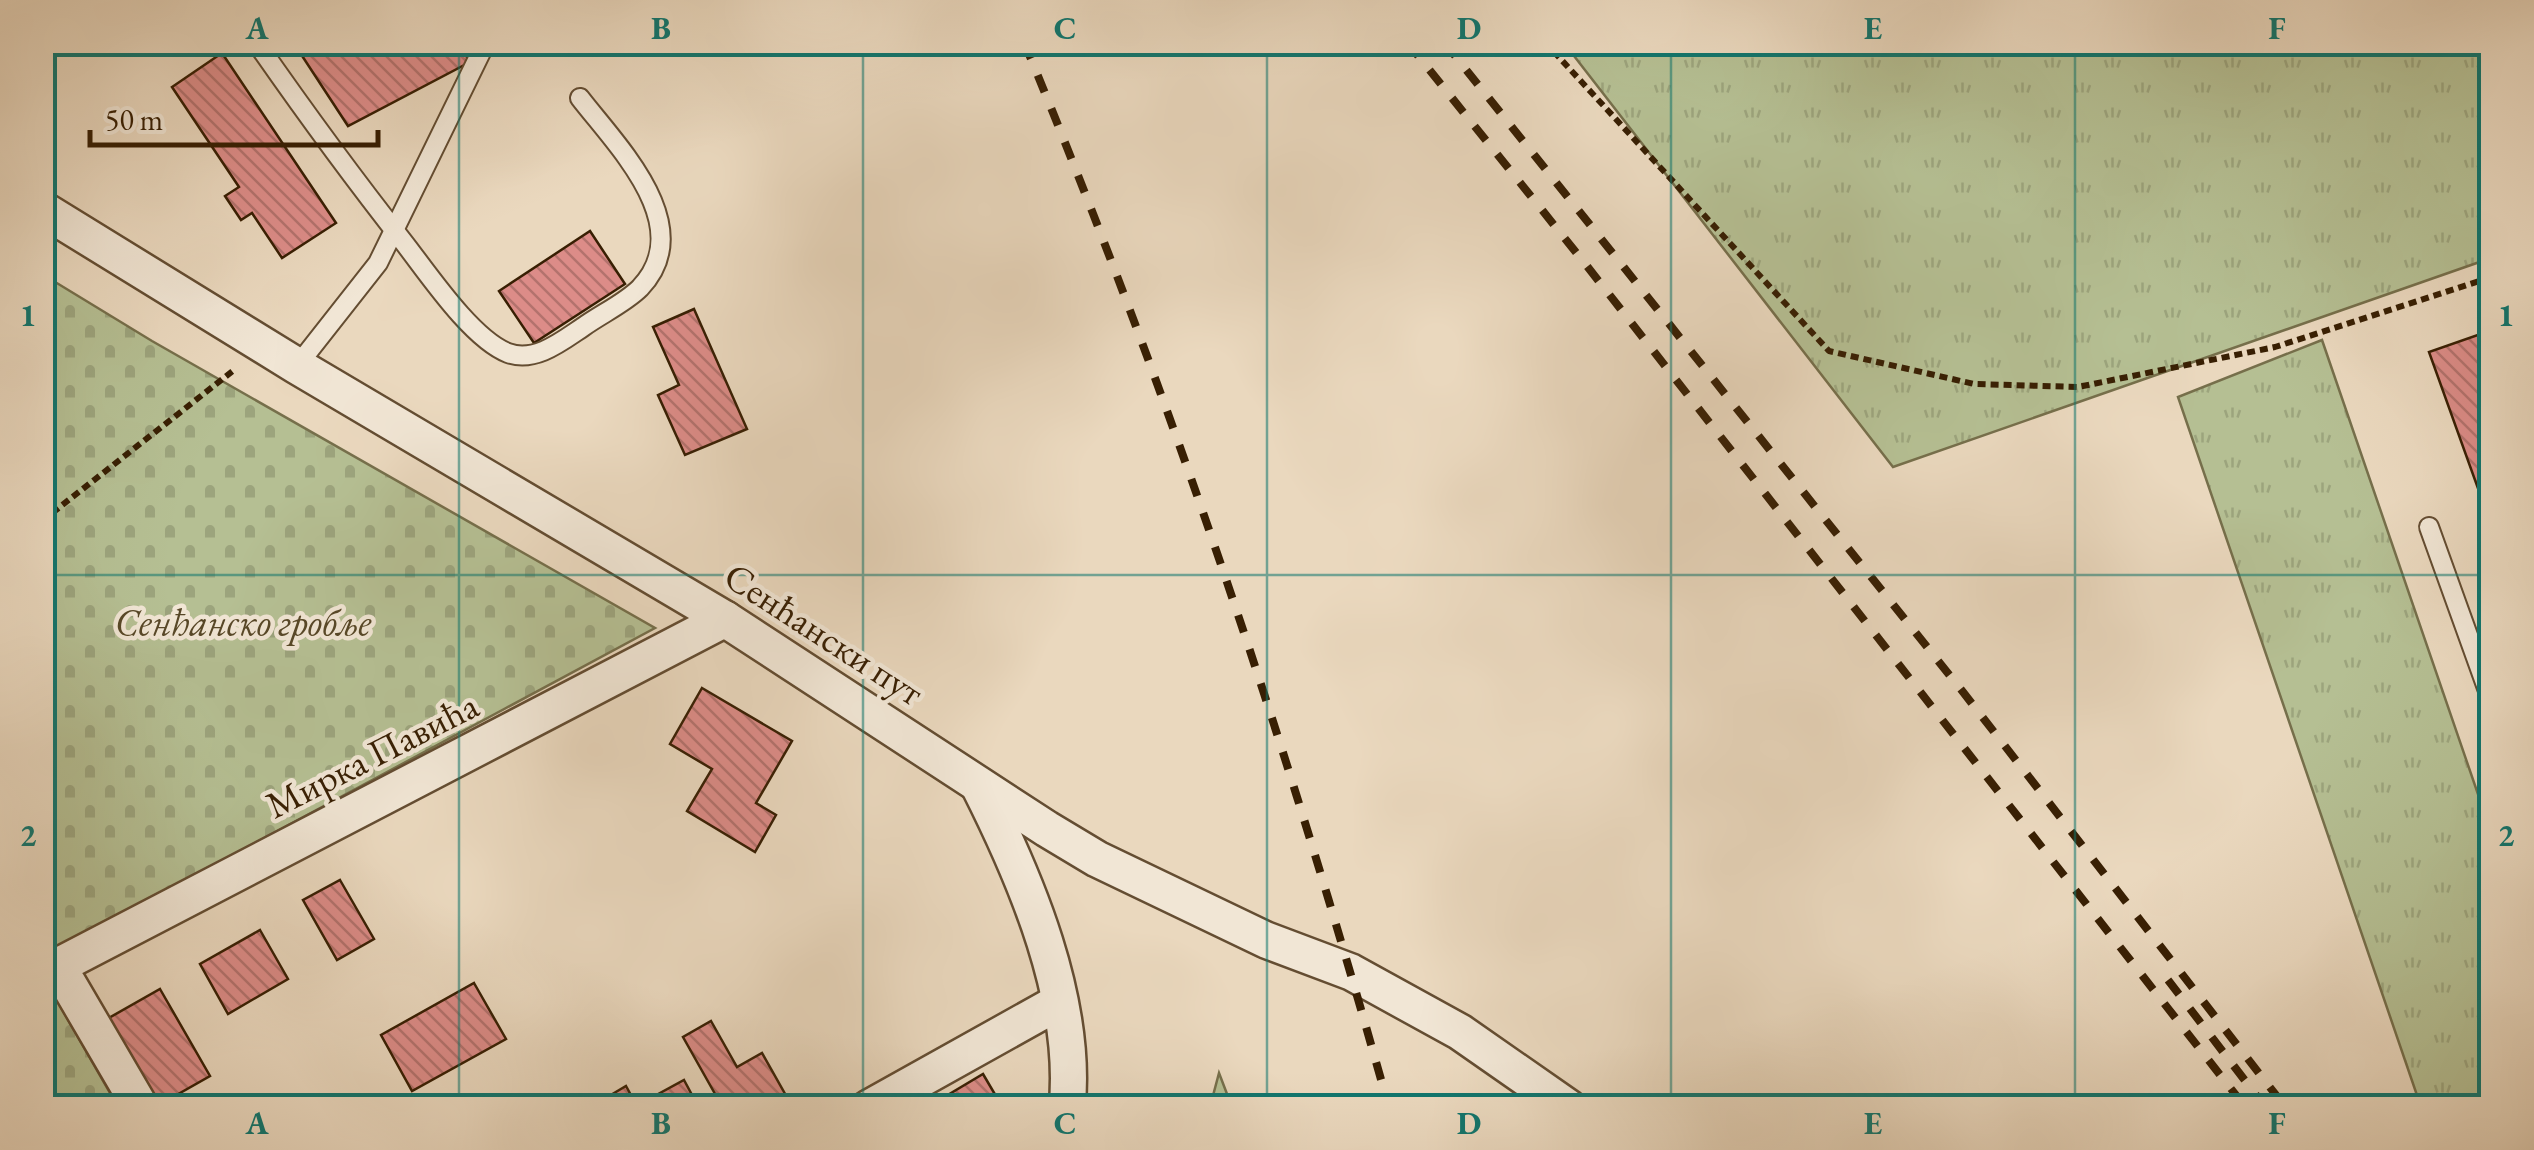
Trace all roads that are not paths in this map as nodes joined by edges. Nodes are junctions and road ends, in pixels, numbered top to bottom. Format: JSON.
{"nodes":[{"id":1,"x":256,"y":42,"type":"edge"},
{"id":2,"x":486,"y":42,"type":"edge"},
{"id":3,"x":580,"y":98,"type":"dead end"},
{"id":4,"x":42,"y":210,"type":"edge"},
{"id":5,"x":395,"y":232,"type":"junction"},
{"id":6,"x":297,"y":366,"type":"junction"},
{"id":7,"x":2429,"y":527,"type":"dead end"},
{"id":8,"x":725,"y":619,"type":"junction"},
{"id":9,"x":2492,"y":702,"type":"edge"},
{"id":10,"x":978,"y":785,"type":"junction"},
{"id":11,"x":1058,"y":1002,"type":"junction"},
{"id":12,"x":141,"y":1108,"type":"edge"},
{"id":13,"x":869,"y":1108,"type":"edge"},
{"id":14,"x":1067,"y":1108,"type":"edge"},
{"id":15,"x":1570,"y":1108,"type":"edge"}],
"edges":[{"from":1,"to":5,"type":"lane"},
{"from":2,"to":5,"type":"lane"},
{"from":3,"to":5,"type":"lane"},
{"from":4,"to":6,"type":"street","name":"Сенћански пут"},
{"from":5,"to":6,"type":"lane"},
{"from":6,"to":8,"type":"street","name":"Сенћански пут"},
{"from":7,"to":9,"type":"lane"},
{"from":8,"to":10,"type":"street","name":"Сенћански пут"},
{"from":8,"to":12,"type":"street","name":"Мирка Павића"},
{"from":10,"to":11,"type":"street"},
{"from":10,"to":15,"type":"street","name":"Сенћански пут"},
{"from":11,"to":13,"type":"street"},
{"from":11,"to":14,"type":"street"}]}
